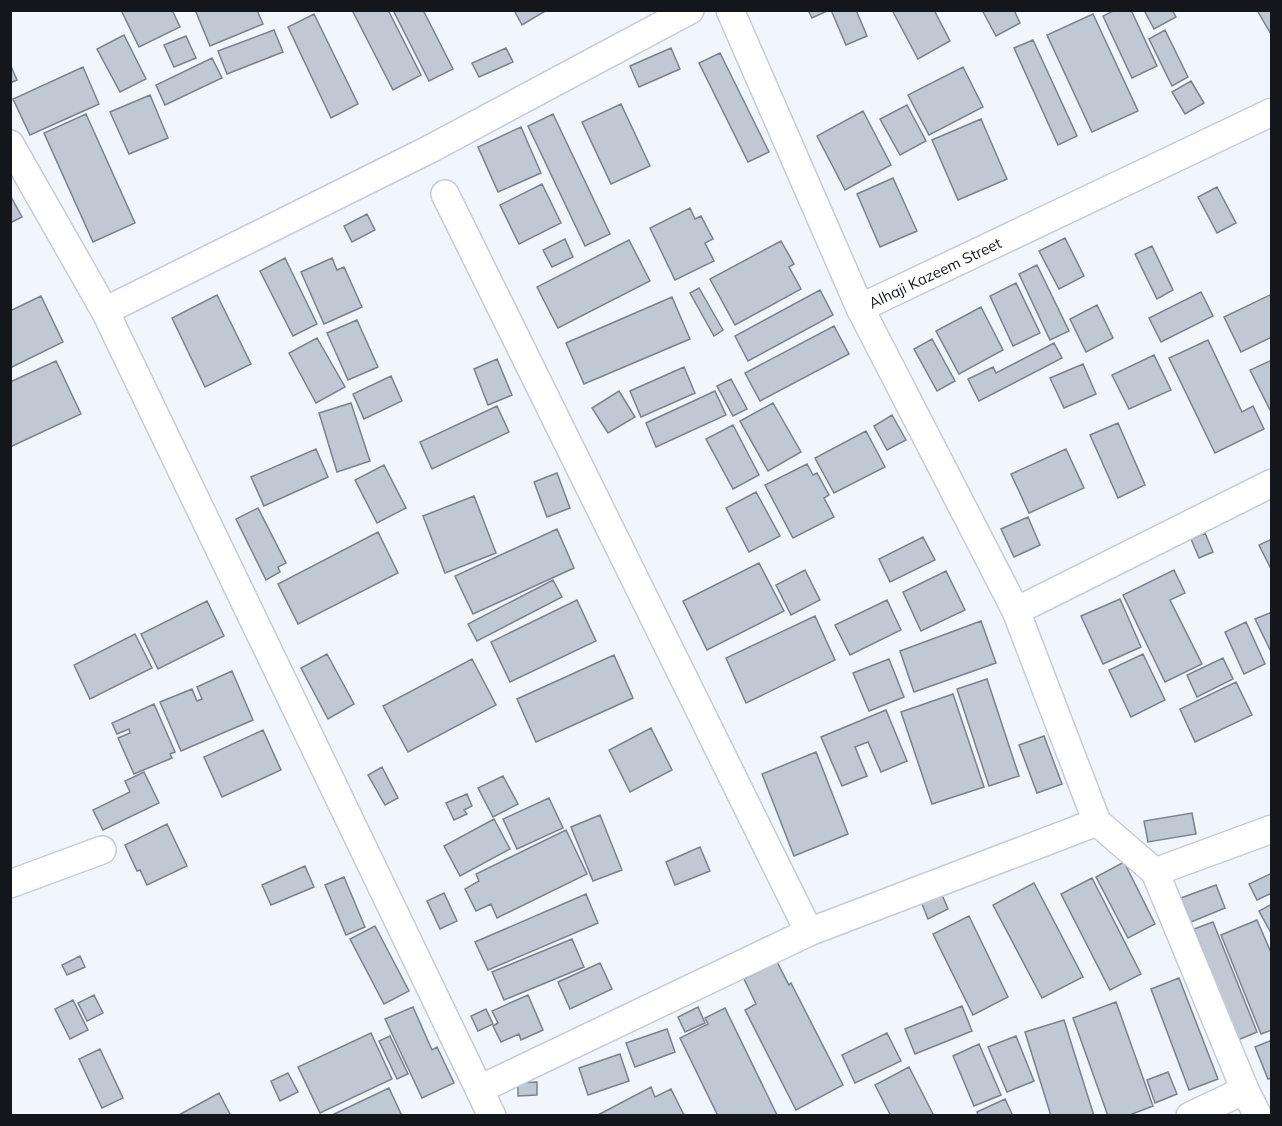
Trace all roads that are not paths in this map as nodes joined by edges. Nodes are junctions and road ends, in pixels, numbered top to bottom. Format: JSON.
{"nodes":[{"id":1,"x":690,"y":10,"type":"edge"},
{"id":2,"x":730,"y":10,"type":"edge"},
{"id":3,"x":1272,"y":112,"type":"edge"},
{"id":4,"x":10,"y":144,"type":"edge"},
{"id":5,"x":445,"y":194,"type":"dead end"},
{"id":6,"x":860,"y":308,"type":"junction"},
{"id":7,"x":105,"y":311,"type":"junction"},
{"id":8,"x":1272,"y":483,"type":"edge"},
{"id":9,"x":1016,"y":611,"type":"junction"},
{"id":10,"x":1097,"y":822,"type":"junction"},
{"id":11,"x":1272,"y":830,"type":"edge"},
{"id":12,"x":102,"y":850,"type":"dead end"},
{"id":13,"x":1155,"y":872,"type":"junction"},
{"id":14,"x":10,"y":884,"type":"edge"},
{"id":15,"x":809,"y":932,"type":"junction"},
{"id":16,"x":480,"y":1089,"type":"junction"},
{"id":17,"x":1245,"y":1090,"type":"junction"},
{"id":18,"x":492,"y":1116,"type":"edge"},
{"id":19,"x":1190,"y":1116,"type":"edge"},
{"id":20,"x":1258,"y":1116,"type":"edge"}],
"edges":[{"from":1,"to":7,"type":"street"},
{"from":2,"to":6,"type":"street","name":"Alhaji Kazeem Street"},
{"from":3,"to":6,"type":"street","name":"Alhaji Kazeem Street"},
{"from":4,"to":7,"type":"street"},
{"from":5,"to":15,"type":"street"},
{"from":6,"to":9,"type":"street"},
{"from":7,"to":16,"type":"street"},
{"from":8,"to":9,"type":"street"},
{"from":9,"to":10,"type":"street"},
{"from":10,"to":13,"type":"street"},
{"from":10,"to":15,"type":"street"},
{"from":11,"to":13,"type":"street"},
{"from":12,"to":14,"type":"street"},
{"from":13,"to":17,"type":"street"},
{"from":15,"to":16,"type":"street"},
{"from":16,"to":18,"type":"street"},
{"from":17,"to":19,"type":"street"},
{"from":17,"to":20,"type":"street"}]}
